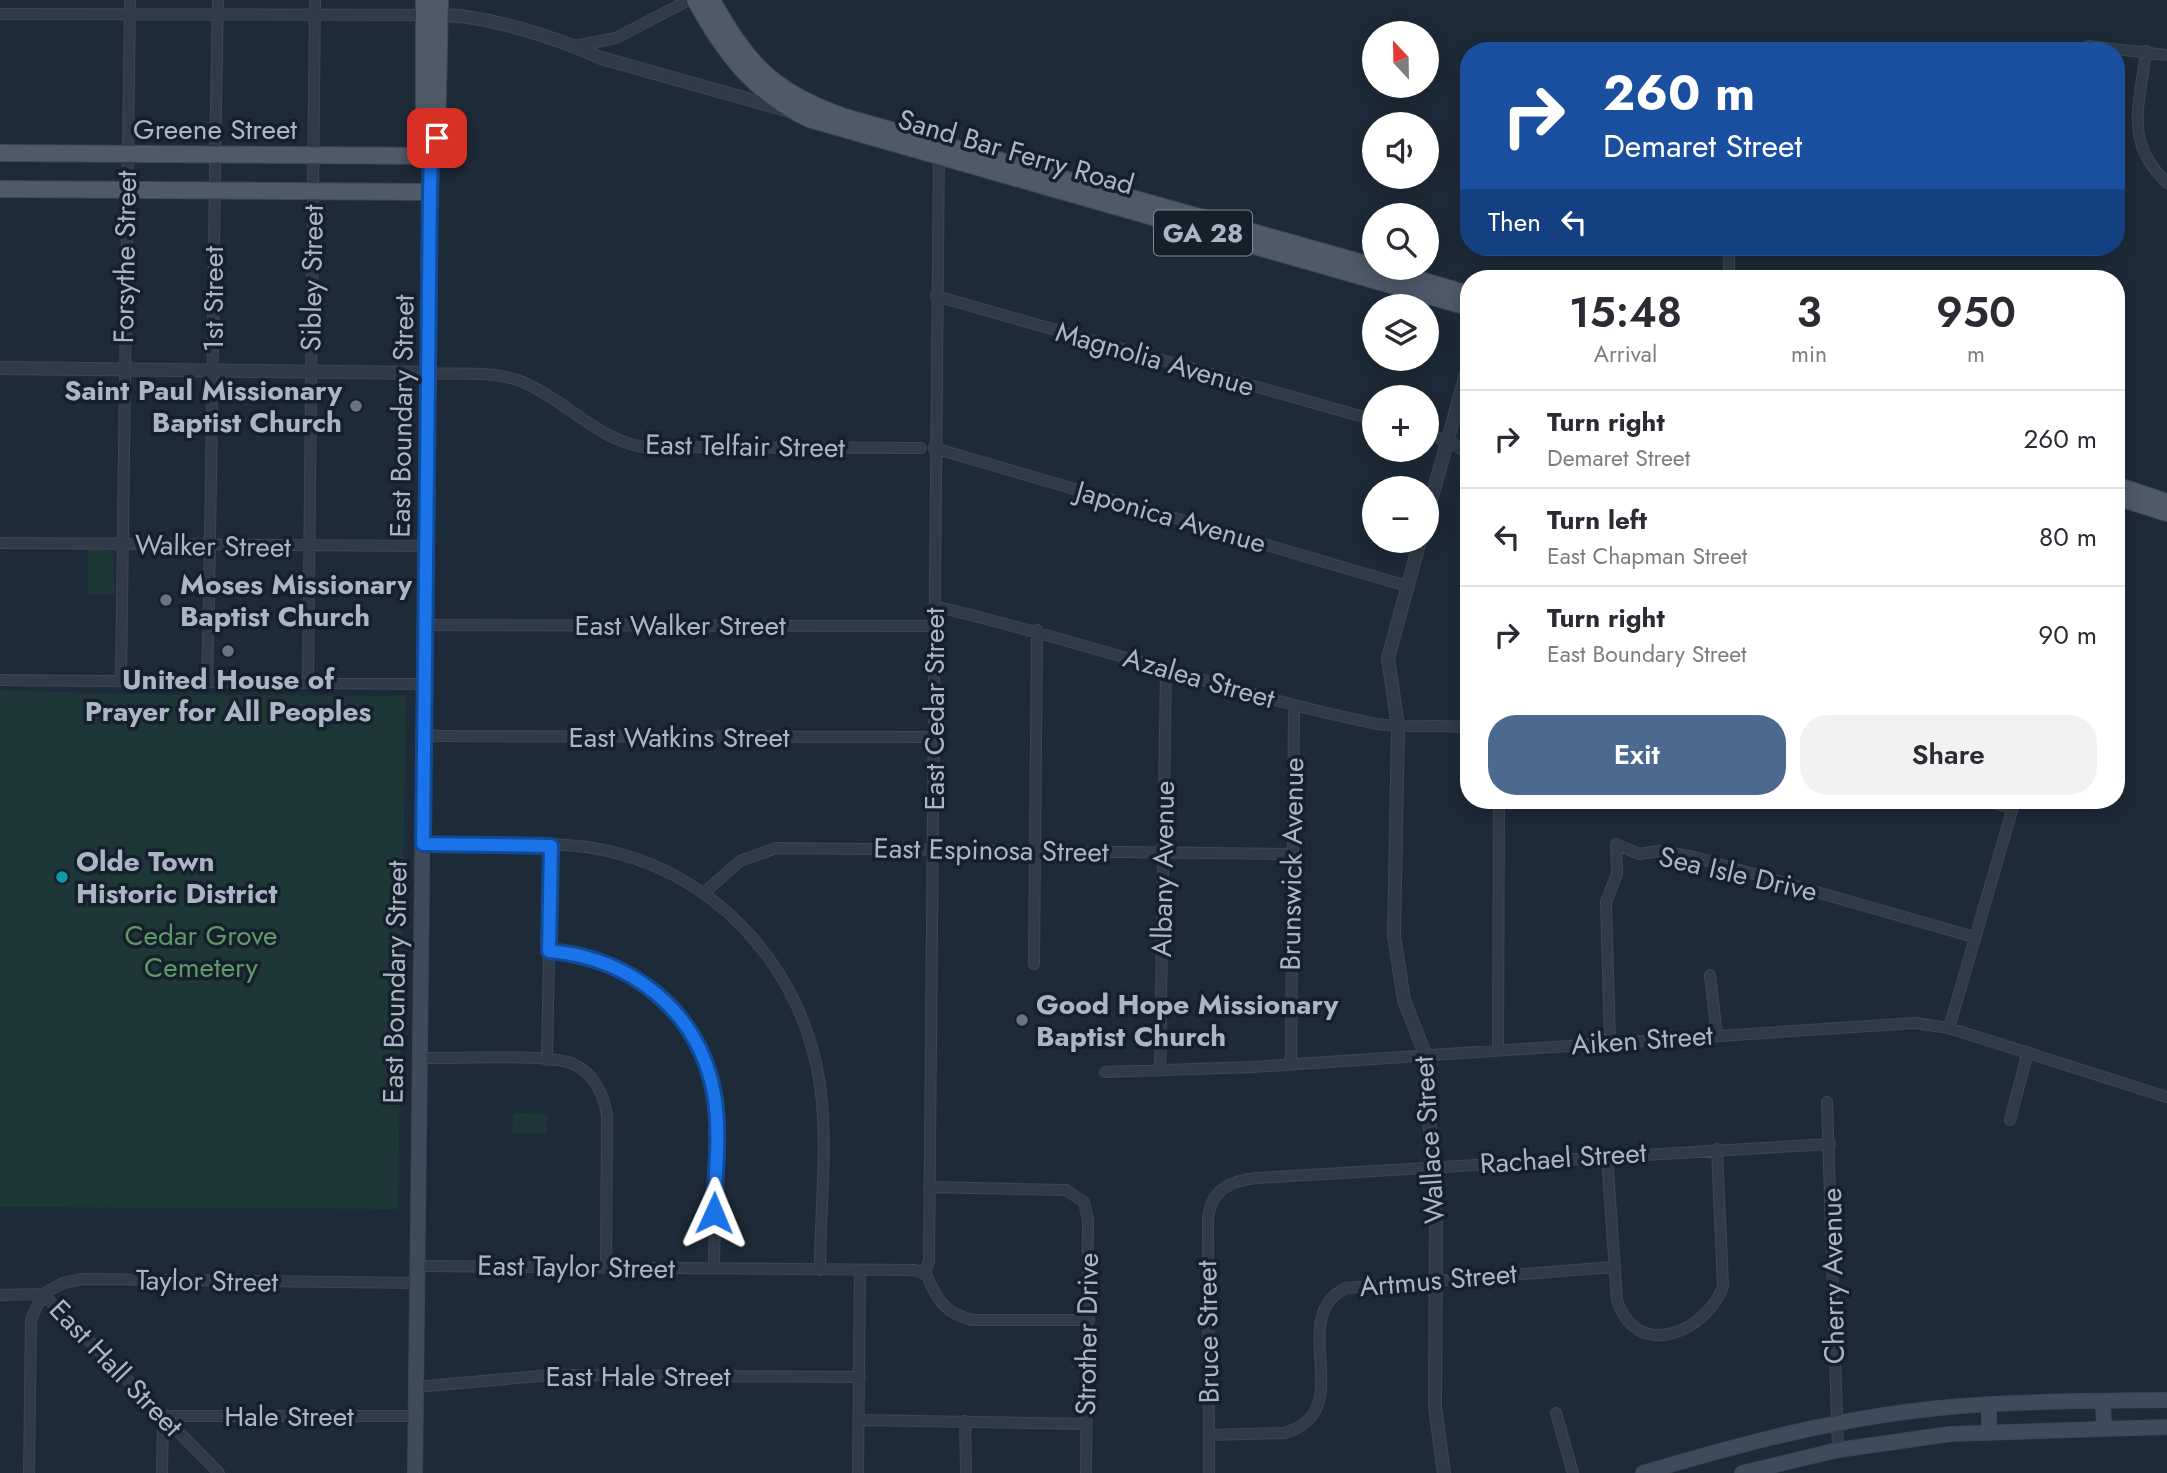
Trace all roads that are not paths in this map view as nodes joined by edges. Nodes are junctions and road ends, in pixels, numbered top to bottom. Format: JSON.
{"nodes":[{"id":1,"x":130,"y":0,"type":"edge"},
{"id":2,"x":218,"y":0,"type":"edge"},
{"id":3,"x":315,"y":0,"type":"edge"},
{"id":4,"x":689,"y":0,"type":"edge"},
{"id":5,"x":695,"y":0,"type":"edge"},
{"id":6,"x":712,"y":0,"type":"edge"},
{"id":7,"x":432,"y":8,"type":"edge"},
{"id":8,"x":0,"y":14,"type":"edge"},
{"id":9,"x":129,"y":15,"type":"junction"},
{"id":10,"x":218,"y":16,"type":"junction"},
{"id":11,"x":315,"y":16,"type":"junction"},
{"id":12,"x":575,"y":46,"type":"junction"},
{"id":13,"x":2125,"y":49,"type":"edge"},
{"id":14,"x":2146,"y":51,"type":"junction"},
{"id":15,"x":2167,"y":55,"type":"edge"},
{"id":16,"x":793,"y":112,"type":"junction"},
{"id":17,"x":939,"y":150,"type":"junction"},
{"id":18,"x":0,"y":153,"type":"edge"},
{"id":19,"x":126,"y":155,"type":"junction"},
{"id":20,"x":214,"y":155,"type":"junction"},
{"id":21,"x":313,"y":156,"type":"junction"},
{"id":22,"x":431,"y":156,"type":"junction"},
{"id":23,"x":2167,"y":183,"type":"edge"},
{"id":24,"x":0,"y":189,"type":"edge"},
{"id":25,"x":126,"y":191,"type":"junction"},
{"id":26,"x":212,"y":191,"type":"junction"},
{"id":27,"x":313,"y":191,"type":"junction"},
{"id":28,"x":430,"y":192,"type":"junction"},
{"id":29,"x":1362,"y":263,"type":"edge"},
{"id":30,"x":1421,"y":280,"type":"edge"},
{"id":31,"x":1460,"y":292,"type":"edge"},
{"id":32,"x":936,"y":296,"type":"junction"},
{"id":33,"x":1460,"y":305,"type":"edge"},
{"id":34,"x":0,"y":368,"type":"edge"},
{"id":35,"x":124,"y":369,"type":"junction"},
{"id":36,"x":214,"y":370,"type":"junction"},
{"id":37,"x":311,"y":372,"type":"junction"},
{"id":38,"x":429,"y":373,"type":"junction"},
{"id":39,"x":1460,"y":397,"type":"edge"},
{"id":40,"x":1362,"y":417,"type":"edge"},
{"id":41,"x":1439,"y":439,"type":"edge"},
{"id":42,"x":1448,"y":442,"type":"junction"},
{"id":43,"x":921,"y":448,"type":"dead end"},
{"id":44,"x":934,"y":448,"type":"junction"},
{"id":45,"x":1460,"y":449,"type":"edge"},
{"id":46,"x":1438,"y":476,"type":"edge"},
{"id":47,"x":2125,"y":488,"type":"edge"},
{"id":48,"x":2125,"y":500,"type":"edge"},
{"id":49,"x":2167,"y":502,"type":"edge"},
{"id":50,"x":2167,"y":513,"type":"edge"},
{"id":51,"x":0,"y":543,"type":"edge"},
{"id":52,"x":121,"y":545,"type":"junction"},
{"id":53,"x":211,"y":545,"type":"junction"},
{"id":54,"x":426,"y":546,"type":"junction"},
{"id":55,"x":309,"y":547,"type":"junction"},
{"id":56,"x":1417,"y":553,"type":"edge"},
{"id":57,"x":1407,"y":586,"type":"junction"},
{"id":58,"x":934,"y":606,"type":"junction"},
{"id":59,"x":425,"y":625,"type":"junction"},
{"id":60,"x":934,"y":626,"type":"junction"},
{"id":61,"x":1037,"y":630,"type":"junction"},
{"id":62,"x":1166,"y":667,"type":"junction"},
{"id":63,"x":0,"y":680,"type":"edge"},
{"id":64,"x":121,"y":681,"type":"junction"},
{"id":65,"x":208,"y":682,"type":"junction"},
{"id":66,"x":308,"y":683,"type":"junction"},
{"id":67,"x":425,"y":684,"type":"junction"},
{"id":68,"x":1294,"y":705,"type":"junction"},
{"id":69,"x":1398,"y":726,"type":"junction"},
{"id":70,"x":1460,"y":728,"type":"edge"},
{"id":71,"x":425,"y":736,"type":"junction"},
{"id":72,"x":934,"y":737,"type":"junction"},
{"id":73,"x":1499,"y":809,"type":"edge"},
{"id":74,"x":2012,"y":809,"type":"edge"},
{"id":75,"x":423,"y":844,"type":"junction"},
{"id":76,"x":551,"y":846,"type":"junction"},
{"id":77,"x":933,"y":850,"type":"junction"},
{"id":78,"x":1035,"y":851,"type":"junction"},
{"id":79,"x":1163,"y":852,"type":"junction"},
{"id":80,"x":1292,"y":854,"type":"junction"},
{"id":81,"x":705,"y":892,"type":"junction"},
{"id":82,"x":1974,"y":937,"type":"junction"},
{"id":83,"x":549,"y":951,"type":"junction"},
{"id":84,"x":1034,"y":964,"type":"dead end"},
{"id":85,"x":1710,"y":975,"type":"dead end"},
{"id":86,"x":1949,"y":1028,"type":"junction"},
{"id":87,"x":1717,"y":1035,"type":"junction"},
{"id":88,"x":1610,"y":1042,"type":"junction"},
{"id":89,"x":1498,"y":1049,"type":"junction"},
{"id":90,"x":2028,"y":1052,"type":"junction"},
{"id":91,"x":1425,"y":1054,"type":"junction"},
{"id":92,"x":421,"y":1058,"type":"junction"},
{"id":93,"x":547,"y":1060,"type":"junction"},
{"id":94,"x":1291,"y":1064,"type":"junction"},
{"id":95,"x":1160,"y":1071,"type":"junction"},
{"id":96,"x":1105,"y":1072,"type":"dead end"},
{"id":97,"x":2167,"y":1097,"type":"edge"},
{"id":98,"x":1828,"y":1102,"type":"dead end"},
{"id":99,"x":2010,"y":1120,"type":"dead end"},
{"id":100,"x":1830,"y":1144,"type":"junction"},
{"id":101,"x":1717,"y":1149,"type":"junction"},
{"id":102,"x":1607,"y":1156,"type":"junction"},
{"id":103,"x":1434,"y":1167,"type":"junction"},
{"id":104,"x":929,"y":1187,"type":"junction"},
{"id":105,"x":1217,"y":1193,"type":"joint"},
{"id":106,"x":418,"y":1266,"type":"junction"},
{"id":107,"x":1613,"y":1267,"type":"junction"},
{"id":108,"x":606,"y":1268,"type":"junction"},
{"id":109,"x":714,"y":1269,"type":"junction"},
{"id":110,"x":820,"y":1270,"type":"junction"},
{"id":111,"x":860,"y":1270,"type":"junction"},
{"id":112,"x":925,"y":1273,"type":"junction"},
{"id":113,"x":1435,"y":1279,"type":"junction"},
{"id":114,"x":418,"y":1283,"type":"junction"},
{"id":115,"x":43,"y":1294,"type":"junction"},
{"id":116,"x":0,"y":1295,"type":"edge"},
{"id":117,"x":1089,"y":1320,"type":"junction"},
{"id":118,"x":860,"y":1377,"type":"junction"},
{"id":119,"x":416,"y":1387,"type":"junction"},
{"id":120,"x":2167,"y":1400,"type":"edge"},
{"id":121,"x":2103,"y":1401,"type":"junction"},
{"id":122,"x":1989,"y":1405,"type":"junction"},
{"id":123,"x":1556,"y":1413,"type":"dead end"},
{"id":124,"x":163,"y":1416,"type":"junction"},
{"id":125,"x":416,"y":1416,"type":"junction"},
{"id":126,"x":859,"y":1420,"type":"junction"},
{"id":127,"x":965,"y":1421,"type":"junction"},
{"id":128,"x":1836,"y":1423,"type":"junction"},
{"id":129,"x":1086,"y":1424,"type":"junction"},
{"id":130,"x":2167,"y":1427,"type":"edge"},
{"id":131,"x":2104,"y":1429,"type":"junction"},
{"id":132,"x":1989,"y":1433,"type":"junction"},
{"id":133,"x":1209,"y":1435,"type":"junction"},
{"id":134,"x":1838,"y":1450,"type":"junction"},
{"id":135,"x":29,"y":1473,"type":"edge"},
{"id":136,"x":162,"y":1473,"type":"edge"},
{"id":137,"x":219,"y":1473,"type":"edge"},
{"id":138,"x":415,"y":1473,"type":"edge"},
{"id":139,"x":858,"y":1473,"type":"edge"},
{"id":140,"x":966,"y":1473,"type":"edge"},
{"id":141,"x":1086,"y":1473,"type":"edge"},
{"id":142,"x":1209,"y":1473,"type":"edge"},
{"id":143,"x":1444,"y":1473,"type":"edge"},
{"id":144,"x":1573,"y":1473,"type":"edge"},
{"id":145,"x":1643,"y":1473,"type":"edge"},
{"id":146,"x":1742,"y":1473,"type":"edge"}],
"edges":[{"from":1,"to":9,"type":"street","name":"Forsythe Street"},
{"from":2,"to":10,"type":"street","name":"1st Street"},
{"from":3,"to":11,"type":"street","name":"Sibley Street"},
{"from":4,"to":12,"type":"street"},
{"from":5,"to":16,"type":"main road","number":"GA 28"},
{"from":6,"to":17,"type":"main road","name":"Sand Bar Ferry Road","number":"GA 28"},
{"from":7,"to":11,"type":"street"},
{"from":7,"to":12,"type":"street"},
{"from":7,"to":22,"type":"main road","name":"East Boundary Street"},
{"from":8,"to":9,"type":"street"},
{"from":9,"to":10,"type":"street"},
{"from":9,"to":19,"type":"street","name":"Forsythe Street"},
{"from":10,"to":11,"type":"street"},
{"from":10,"to":20,"type":"street","name":"1st Street"},
{"from":11,"to":21,"type":"street","name":"Sibley Street"},
{"from":12,"to":16,"type":"street"},
{"from":13,"to":14,"type":"street"},
{"from":14,"to":15,"type":"street"},
{"from":14,"to":23,"type":"street"},
{"from":16,"to":17,"type":"main road","name":"Sand Bar Ferry Road","number":"GA 28"},
{"from":17,"to":29,"type":"main road","name":"Sand Bar Ferry Road","number":"GA 28"},
{"from":17,"to":32,"type":"street","name":"East Cedar Street"},
{"from":17,"to":33,"type":"main road","name":"Sand Bar Ferry Road","number":"GA 28"},
{"from":18,"to":19,"type":"main road","name":"Greene Street"},
{"from":19,"to":20,"type":"main road","name":"Greene Street"},
{"from":19,"to":25,"type":"street","name":"Forsythe Street"},
{"from":20,"to":21,"type":"main road","name":"Greene Street"},
{"from":20,"to":26,"type":"street","name":"1st Street"},
{"from":21,"to":22,"type":"main road","name":"Greene Street"},
{"from":21,"to":27,"type":"street","name":"Sibley Street"},
{"from":22,"to":28,"type":"main road","name":"East Boundary Street"},
{"from":24,"to":25,"type":"main road"},
{"from":25,"to":26,"type":"main road"},
{"from":25,"to":35,"type":"street","name":"Forsythe Street"},
{"from":26,"to":27,"type":"main road"},
{"from":26,"to":36,"type":"street","name":"1st Street"},
{"from":27,"to":28,"type":"main road"},
{"from":27,"to":37,"type":"street","name":"Sibley Street"},
{"from":28,"to":38,"type":"main road","name":"East Boundary Street"},
{"from":30,"to":31,"type":"main road"},
{"from":32,"to":40,"type":"street","name":"Magnolia Avenue"},
{"from":32,"to":44,"type":"street","name":"East Cedar Street"},
{"from":34,"to":35,"type":"street","name":"East Telfair Street"},
{"from":35,"to":36,"type":"street","name":"East Telfair Street"},
{"from":35,"to":52,"type":"street","name":"Forsythe Street"},
{"from":36,"to":37,"type":"street","name":"East Telfair Street"},
{"from":36,"to":53,"type":"street","name":"1st Street"},
{"from":37,"to":38,"type":"street","name":"East Telfair Street"},
{"from":37,"to":55,"type":"street","name":"Sibley Street"},
{"from":38,"to":43,"type":"street","name":"East Telfair Street"},
{"from":38,"to":54,"type":"main road","name":"East Boundary Street"},
{"from":39,"to":42,"type":"street"},
{"from":41,"to":42,"type":"street"},
{"from":42,"to":45,"type":"street"},
{"from":42,"to":46,"type":"street"},
{"from":44,"to":57,"type":"street","name":"Japonica Avenue"},
{"from":44,"to":58,"type":"street","name":"East Cedar Street"},
{"from":47,"to":49,"type":"main road"},
{"from":48,"to":50,"type":"main road"},
{"from":51,"to":52,"type":"street","name":"Walker Street"},
{"from":52,"to":53,"type":"street","name":"Walker Street"},
{"from":52,"to":64,"type":"street","name":"Forsythe Street"},
{"from":53,"to":55,"type":"street","name":"Walker Street"},
{"from":53,"to":65,"type":"street","name":"1st Street"},
{"from":54,"to":55,"type":"street","name":"Walker Street"},
{"from":54,"to":59,"type":"main road","name":"East Boundary Street"},
{"from":55,"to":66,"type":"street","name":"Sibley Street"},
{"from":56,"to":57,"type":"street","name":"Wallace Street"},
{"from":57,"to":69,"type":"street","name":"Wallace Street"},
{"from":58,"to":60,"type":"street","name":"East Cedar Street"},
{"from":58,"to":61,"type":"street","name":"Azalea Street"},
{"from":59,"to":60,"type":"street","name":"East Walker Street"},
{"from":59,"to":67,"type":"main road","name":"East Boundary Street"},
{"from":60,"to":72,"type":"street","name":"East Cedar Street"},
{"from":61,"to":62,"type":"street","name":"Azalea Street"},
{"from":61,"to":78,"type":"street"},
{"from":62,"to":68,"type":"street","name":"Azalea Street"},
{"from":62,"to":79,"type":"street","name":"Albany Avenue"},
{"from":63,"to":64,"type":"street"},
{"from":64,"to":65,"type":"street"},
{"from":65,"to":66,"type":"street"},
{"from":66,"to":67,"type":"street"},
{"from":67,"to":71,"type":"main road","name":"East Boundary Street"},
{"from":68,"to":69,"type":"street","name":"Azalea Street"},
{"from":68,"to":80,"type":"street","name":"Brunswick Avenue"},
{"from":69,"to":70,"type":"street","name":"Azalea Street"},
{"from":69,"to":91,"type":"street","name":"Wallace Street"},
{"from":71,"to":72,"type":"street","name":"East Watkins Street"},
{"from":71,"to":75,"type":"main road","name":"East Boundary Street"},
{"from":72,"to":77,"type":"street","name":"East Cedar Street"},
{"from":73,"to":89,"type":"street"},
{"from":74,"to":82,"type":"street"},
{"from":75,"to":76,"type":"street"},
{"from":75,"to":92,"type":"main road","name":"East Boundary Street"},
{"from":76,"to":81,"type":"street"},
{"from":76,"to":83,"type":"street"},
{"from":77,"to":78,"type":"street","name":"East Espinosa Street"},
{"from":77,"to":81,"type":"street","name":"East Espinosa Street"},
{"from":77,"to":104,"type":"street","name":"East Cedar Street"},
{"from":78,"to":79,"type":"street","name":"East Espinosa Street"},
{"from":78,"to":84,"type":"street"},
{"from":79,"to":80,"type":"street","name":"East Espinosa Street"},
{"from":79,"to":95,"type":"street","name":"Albany Avenue"},
{"from":80,"to":94,"type":"street","name":"Brunswick Avenue"},
{"from":81,"to":110,"type":"street"},
{"from":82,"to":86,"type":"street"},
{"from":82,"to":88,"type":"street","name":"Sea Isle Drive"},
{"from":83,"to":93,"type":"street"},
{"from":83,"to":109,"type":"street"},
{"from":85,"to":87,"type":"street"},
{"from":86,"to":87,"type":"street","name":"Aiken Street"},
{"from":86,"to":90,"type":"street","name":"Aiken Street"},
{"from":87,"to":88,"type":"street","name":"Aiken Street"},
{"from":88,"to":89,"type":"street","name":"Aiken Street"},
{"from":89,"to":91,"type":"street","name":"Aiken Street"},
{"from":90,"to":97,"type":"street","name":"Aiken Street"},
{"from":90,"to":99,"type":"street"},
{"from":91,"to":94,"type":"street","name":"Aiken Street"},
{"from":91,"to":103,"type":"street","name":"Wallace Street"},
{"from":92,"to":93,"type":"street"},
{"from":92,"to":106,"type":"main road","name":"East Boundary Street"},
{"from":93,"to":108,"type":"street"},
{"from":94,"to":95,"type":"street","name":"Aiken Street"},
{"from":95,"to":96,"type":"street","name":"Aiken Street"},
{"from":98,"to":100,"type":"street","name":"Cherry Avenue"},
{"from":100,"to":101,"type":"street","name":"Rachael Street"},
{"from":100,"to":128,"type":"street","name":"Cherry Avenue"},
{"from":101,"to":102,"type":"street","name":"Rachael Street"},
{"from":101,"to":107,"type":"street"},
{"from":102,"to":103,"type":"street","name":"Rachael Street"},
{"from":102,"to":107,"type":"street"},
{"from":103,"to":105,"type":"street","name":"Rachael Street"},
{"from":103,"to":113,"type":"street","name":"Wallace Street"},
{"from":104,"to":112,"type":"street","name":"East Cedar Street"},
{"from":104,"to":117,"type":"street","name":"Strother Drive"},
{"from":105,"to":133,"type":"street","name":"Bruce Street"},
{"from":106,"to":108,"type":"street","name":"East Taylor Street"},
{"from":106,"to":114,"type":"main road","name":"East Boundary Street"},
{"from":107,"to":113,"type":"street","name":"Artmus Street"},
{"from":108,"to":109,"type":"street","name":"East Taylor Street"},
{"from":109,"to":110,"type":"street","name":"East Taylor Street"},
{"from":110,"to":111,"type":"street","name":"East Taylor Street"},
{"from":111,"to":112,"type":"street","name":"East Taylor Street"},
{"from":111,"to":118,"type":"street"},
{"from":112,"to":117,"type":"street"},
{"from":113,"to":133,"type":"street","name":"Artmus Street"},
{"from":113,"to":143,"type":"street","name":"Wallace Street"},
{"from":114,"to":115,"type":"street","name":"Taylor Street"},
{"from":114,"to":119,"type":"main road","name":"East Boundary Street"},
{"from":115,"to":116,"type":"street","name":"Taylor Street"},
{"from":115,"to":124,"type":"street","name":"East Hall Street"},
{"from":115,"to":135,"type":"street"},
{"from":117,"to":129,"type":"street","name":"Strother Drive"},
{"from":118,"to":119,"type":"street","name":"East Hale Street"},
{"from":118,"to":126,"type":"street"},
{"from":119,"to":125,"type":"main road","name":"East Boundary Street"},
{"from":120,"to":121,"type":"main road"},
{"from":121,"to":122,"type":"main road"},
{"from":121,"to":131,"type":"main road"},
{"from":122,"to":128,"type":"main road"},
{"from":122,"to":132,"type":"main road"},
{"from":123,"to":144,"type":"street"},
{"from":124,"to":125,"type":"street","name":"Hale Street"},
{"from":124,"to":136,"type":"street"},
{"from":124,"to":137,"type":"street","name":"East Hall Street"},
{"from":125,"to":138,"type":"main road","name":"East Boundary Street"},
{"from":126,"to":127,"type":"street"},
{"from":126,"to":139,"type":"street"},
{"from":127,"to":129,"type":"street"},
{"from":127,"to":140,"type":"street"},
{"from":128,"to":134,"type":"street","name":"Cherry Avenue"},
{"from":128,"to":145,"type":"main road"},
{"from":129,"to":141,"type":"street","name":"Strother Drive"},
{"from":130,"to":131,"type":"main road"},
{"from":131,"to":132,"type":"main road"},
{"from":132,"to":134,"type":"main road"},
{"from":133,"to":142,"type":"street","name":"Bruce Street"},
{"from":134,"to":146,"type":"main road"}]}
